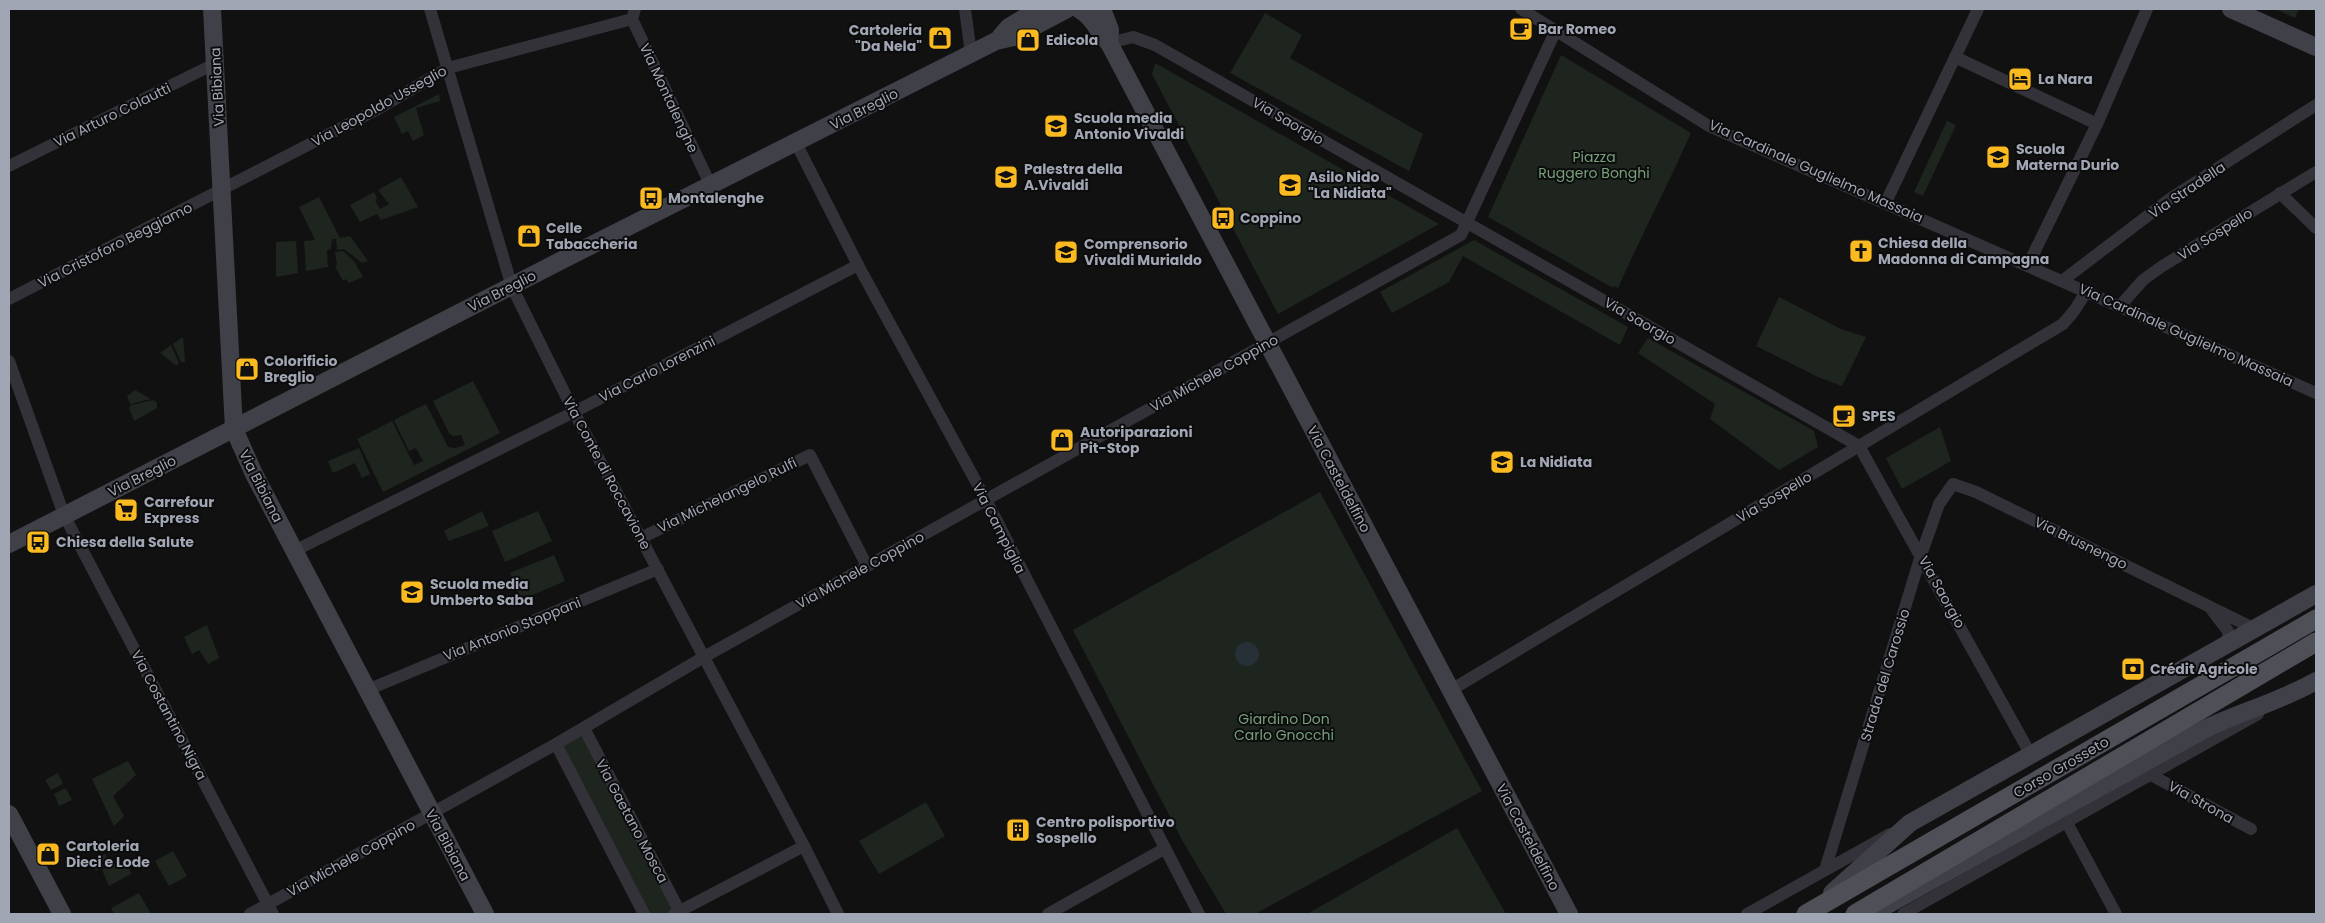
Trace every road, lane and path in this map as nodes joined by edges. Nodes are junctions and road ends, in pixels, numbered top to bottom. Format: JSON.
{"nodes":[{"id":1,"x":212,"y":9,"type":"edge"},
{"id":2,"x":430,"y":9,"type":"edge"},
{"id":3,"x":965,"y":9,"type":"edge"},
{"id":4,"x":1039,"y":9,"type":"edge"},
{"id":5,"x":1078,"y":9,"type":"edge"},
{"id":6,"x":1102,"y":9,"type":"edge"},
{"id":7,"x":1521,"y":9,"type":"edge"},
{"id":8,"x":1978,"y":9,"type":"edge"},
{"id":9,"x":2147,"y":9,"type":"edge"},
{"id":10,"x":2235,"y":10,"type":"edge"},
{"id":11,"x":634,"y":14,"type":"edge"},
{"id":12,"x":1556,"y":30,"type":"junction"},
{"id":13,"x":996,"y":41,"type":"junction"},
{"id":14,"x":1109,"y":43,"type":"junction"},
{"id":15,"x":2316,"y":47,"type":"edge"},
{"id":16,"x":971,"y":54,"type":"junction"},
{"id":17,"x":1955,"y":57,"type":"junction"},
{"id":18,"x":216,"y":63,"type":"junction"},
{"id":19,"x":448,"y":68,"type":"junction"},
{"id":20,"x":2316,"y":105,"type":"edge"},
{"id":21,"x":2097,"y":124,"type":"junction"},
{"id":22,"x":796,"y":143,"type":"junction"},
{"id":23,"x":9,"y":166,"type":"edge"},
{"id":24,"x":2316,"y":172,"type":"edge"},
{"id":25,"x":711,"y":186,"type":"junction"},
{"id":26,"x":221,"y":191,"type":"junction"},
{"id":27,"x":2280,"y":194,"type":"junction"},
{"id":28,"x":1886,"y":202,"type":"junction"},
{"id":29,"x":1466,"y":224,"type":"junction"},
{"id":30,"x":2316,"y":228,"type":"edge"},
{"id":31,"x":858,"y":265,"type":"junction"},
{"id":32,"x":2028,"y":265,"type":"junction"},
{"id":33,"x":2062,"y":281,"type":"junction"},
{"id":34,"x":512,"y":286,"type":"junction"},
{"id":35,"x":2086,"y":292,"type":"junction"},
{"id":36,"x":9,"y":299,"type":"edge"},
{"id":37,"x":2120,"y":306,"type":"junction"},
{"id":38,"x":1266,"y":343,"type":"junction"},
{"id":39,"x":9,"y":361,"type":"edge"},
{"id":40,"x":2316,"y":393,"type":"edge"},
{"id":41,"x":574,"y":412,"type":"junction"},
{"id":42,"x":234,"y":429,"type":"junction"},
{"id":43,"x":1859,"y":446,"type":"junction"},
{"id":44,"x":1953,"y":484,"type":"joint"},
{"id":45,"x":986,"y":500,"type":"junction"},
{"id":46,"x":64,"y":515,"type":"junction"},
{"id":47,"x":641,"y":538,"type":"junction"},
{"id":48,"x":9,"y":544,"type":"edge"},
{"id":49,"x":294,"y":551,"type":"junction"},
{"id":50,"x":1921,"y":555,"type":"junction"},
{"id":51,"x":867,"y":566,"type":"junction"},
{"id":52,"x":658,"y":569,"type":"junction"},
{"id":53,"x":2316,"y":594,"type":"edge"},
{"id":54,"x":2209,"y":606,"type":"junction"},
{"id":55,"x":2316,"y":619,"type":"edge"},
{"id":56,"x":2255,"y":629,"type":"junction"},
{"id":57,"x":2316,"y":642,"type":"edge"},
{"id":58,"x":2229,"y":644,"type":"junction"},
{"id":59,"x":704,"y":657,"type":"junction"},
{"id":60,"x":2316,"y":681,"type":"edge"},
{"id":61,"x":367,"y":690,"type":"junction"},
{"id":62,"x":1451,"y":690,"type":"junction"},
{"id":63,"x":2300,"y":690,"type":"junction"},
{"id":64,"x":584,"y":728,"type":"junction"},
{"id":65,"x":556,"y":744,"type":"junction"},
{"id":66,"x":2031,"y":755,"type":"junction"},
{"id":67,"x":2151,"y":775,"type":"junction"},
{"id":68,"x":432,"y":813,"type":"junction"},
{"id":69,"x":9,"y":814,"type":"edge"},
{"id":70,"x":2066,"y":821,"type":"junction"},
{"id":71,"x":1910,"y":823,"type":"junction"},
{"id":72,"x":2251,"y":829,"type":"dead end"},
{"id":73,"x":804,"y":846,"type":"junction"},
{"id":74,"x":1164,"y":849,"type":"junction"},
{"id":75,"x":1825,"y":870,"type":"junction"},
{"id":76,"x":270,"y":909,"type":"edge"},
{"id":77,"x":678,"y":913,"type":"edge"},
{"id":78,"x":1052,"y":913,"type":"edge"},
{"id":79,"x":62,"y":914,"type":"edge"},
{"id":80,"x":250,"y":914,"type":"edge"},
{"id":81,"x":485,"y":914,"type":"edge"},
{"id":82,"x":644,"y":914,"type":"edge"},
{"id":83,"x":838,"y":914,"type":"edge"},
{"id":84,"x":1199,"y":914,"type":"edge"},
{"id":85,"x":1569,"y":914,"type":"edge"},
{"id":86,"x":1747,"y":914,"type":"edge"},
{"id":87,"x":1806,"y":914,"type":"edge"},
{"id":88,"x":1855,"y":914,"type":"edge"},
{"id":89,"x":1871,"y":914,"type":"edge"},
{"id":90,"x":1903,"y":914,"type":"edge"},
{"id":91,"x":2116,"y":914,"type":"edge"}],
"edges":[{"from":1,"to":18,"type":"street","name":"Via Bibiana"},
{"from":2,"to":19,"type":"street","name":"Via Conte di Roccavione"},
{"from":3,"to":16,"type":"street"},
{"from":4,"to":13,"type":"street","name":"Via Breglio"},
{"from":5,"to":13,"type":"street","name":"Via Breglio"},
{"from":5,"to":14,"type":"street","name":"Via Casteldelfino"},
{"from":6,"to":14,"type":"street","name":"Via Casteldelfino"},
{"from":7,"to":12,"type":"street","name":"Via Cardinale Guglielmo Massaia"},
{"from":8,"to":17,"type":"street"},
{"from":9,"to":21,"type":"street"},
{"from":10,"to":15,"type":"street"},
{"from":11,"to":19,"type":"street","name":"Via Leopoldo Usseglio"},
{"from":11,"to":25,"type":"street","name":"Via Montalenghe"},
{"from":12,"to":28,"type":"street","name":"Via Cardinale Guglielmo Massaia"},
{"from":12,"to":29,"type":"street"},
{"from":13,"to":16,"type":"street","name":"Via Breglio"},
{"from":14,"to":29,"type":"street","name":"Via Saorgio"},
{"from":14,"to":38,"type":"street","name":"Via Casteldelfino"},
{"from":16,"to":22,"type":"street","name":"Via Breglio"},
{"from":17,"to":21,"type":"street"},
{"from":17,"to":28,"type":"street"},
{"from":18,"to":23,"type":"street","name":"Via Arturo Colautti"},
{"from":18,"to":26,"type":"street","name":"Via Bibiana"},
{"from":19,"to":26,"type":"street","name":"Via Leopoldo Usseglio"},
{"from":19,"to":34,"type":"street","name":"Via Conte di Roccavione"},
{"from":20,"to":33,"type":"street","name":"Via Stradella"},
{"from":21,"to":32,"type":"street"},
{"from":22,"to":25,"type":"street","name":"Via Breglio"},
{"from":22,"to":31,"type":"street","name":"Via Campiglia"},
{"from":24,"to":27,"type":"street","name":"Via Sospello"},
{"from":25,"to":34,"type":"street","name":"Via Breglio"},
{"from":26,"to":36,"type":"street","name":"Via Cristoforo Beggiamo"},
{"from":26,"to":42,"type":"street","name":"Via Bibiana"},
{"from":27,"to":30,"type":"street"},
{"from":27,"to":37,"type":"street","name":"Via Sospello"},
{"from":28,"to":32,"type":"street","name":"Via Cardinale Guglielmo Massaia"},
{"from":29,"to":38,"type":"street","name":"Via Michele Coppino"},
{"from":29,"to":43,"type":"street","name":"Via Saorgio"},
{"from":31,"to":41,"type":"street","name":"Via Carlo Lorenzini"},
{"from":31,"to":45,"type":"street","name":"Via Campiglia"},
{"from":32,"to":33,"type":"street","name":"Via Cardinale Guglielmo Massaia"},
{"from":33,"to":35,"type":"street","name":"Via Cardinale Guglielmo Massaia"},
{"from":34,"to":41,"type":"street","name":"Via Conte di Roccavione"},
{"from":34,"to":42,"type":"street","name":"Via Breglio"},
{"from":35,"to":37,"type":"street","name":"Via Cardinale Guglielmo Massaia"},
{"from":35,"to":43,"type":"street","name":"Via Sospello"},
{"from":37,"to":40,"type":"street","name":"Via Cardinale Guglielmo Massaia"},
{"from":38,"to":45,"type":"street","name":"Via Michele Coppino"},
{"from":38,"to":62,"type":"street","name":"Via Casteldelfino"},
{"from":39,"to":46,"type":"street","name":"Via Costantino Nigra"},
{"from":41,"to":47,"type":"street","name":"Via Conte di Roccavione"},
{"from":41,"to":49,"type":"street","name":"Via Carlo Lorenzini"},
{"from":42,"to":46,"type":"street","name":"Via Breglio"},
{"from":42,"to":49,"type":"street","name":"Via Bibiana"},
{"from":43,"to":50,"type":"street","name":"Via Saorgio"},
{"from":43,"to":62,"type":"street","name":"Via Sospello"},
{"from":44,"to":50,"type":"street","name":"Strada del Carossio"},
{"from":44,"to":54,"type":"street","name":"Via Brusnengo"},
{"from":45,"to":51,"type":"street","name":"Via Michele Coppino"},
{"from":45,"to":74,"type":"street","name":"Via Campiglia"},
{"from":46,"to":48,"type":"street","name":"Via Breglio"},
{"from":46,"to":76,"type":"street","name":"Via Costantino Nigra"},
{"from":47,"to":51,"type":"street","name":"Via Michelangelo Rulfi"},
{"from":47,"to":52,"type":"street","name":"Via Conte di Roccavione"},
{"from":49,"to":61,"type":"street","name":"Via Bibiana"},
{"from":50,"to":66,"type":"street","name":"Via Saorgio"},
{"from":50,"to":75,"type":"street","name":"Strada del Carossio"},
{"from":51,"to":59,"type":"street","name":"Via Michele Coppino"},
{"from":52,"to":59,"type":"street","name":"Via Conte di Roccavione"},
{"from":52,"to":61,"type":"street","name":"Via Antonio Stoppani"},
{"from":53,"to":56,"type":"street","name":"Corso Grosseto"},
{"from":54,"to":56,"type":"street","name":"Via Brusnengo"},
{"from":54,"to":58,"type":"street","name":"Via Brusnengo"},
{"from":55,"to":87,"type":"main road","name":"Corso Grosseto"},
{"from":56,"to":58,"type":"street","name":"Corso Grosseto"},
{"from":57,"to":88,"type":"main road","name":"Corso Grosseto"},
{"from":58,"to":66,"type":"street","name":"Corso Grosseto"},
{"from":59,"to":64,"type":"street","name":"Via Michele Coppino"},
{"from":59,"to":73,"type":"street","name":"Via Conte di Roccavione"},
{"from":60,"to":63,"type":"street"},
{"from":61,"to":68,"type":"street","name":"Via Bibiana"},
{"from":62,"to":85,"type":"street","name":"Via Casteldelfino"},
{"from":63,"to":67,"type":"street"},
{"from":63,"to":89,"type":"street"},
{"from":64,"to":65,"type":"street","name":"Via Michele Coppino"},
{"from":64,"to":77,"type":"street","name":"Via Gaetano Mosca"},
{"from":65,"to":68,"type":"street","name":"Via Michele Coppino"},
{"from":65,"to":82,"type":"street"},
{"from":66,"to":71,"type":"street","name":"Corso Grosseto"},
{"from":67,"to":70,"type":"street"},
{"from":67,"to":72,"type":"street","name":"Via Strona"},
{"from":68,"to":76,"type":"street","name":"Via Michele Coppino"},
{"from":68,"to":81,"type":"street","name":"Via Bibiana"},
{"from":69,"to":79,"type":"street"},
{"from":70,"to":90,"type":"street"},
{"from":70,"to":91,"type":"street"},
{"from":71,"to":75,"type":"street","name":"Corso Grosseto"},
{"from":71,"to":87,"type":"street","name":"Corso Grosseto"},
{"from":73,"to":77,"type":"street"},
{"from":73,"to":83,"type":"street","name":"Via Conte di Roccavione"},
{"from":74,"to":78,"type":"street"},
{"from":74,"to":84,"type":"street","name":"Via Campiglia"},
{"from":75,"to":86,"type":"street","name":"Corso Grosseto"},
{"from":76,"to":80,"type":"street","name":"Via Michele Coppino"}]}
